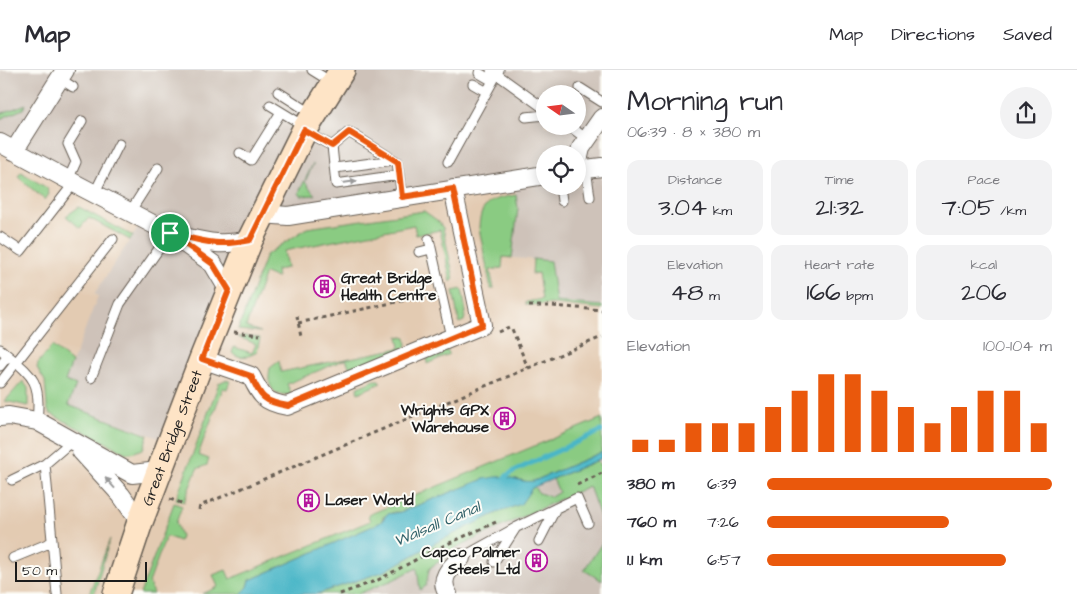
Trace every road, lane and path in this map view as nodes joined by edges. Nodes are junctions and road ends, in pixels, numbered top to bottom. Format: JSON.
{"nodes":[{"id":1,"x":312,"y":70,"type":"edge"},
{"id":2,"x":480,"y":73,"type":"dead end"},
{"id":3,"x":495,"y":74,"type":"edge"},
{"id":4,"x":338,"y":77,"type":"edge"},
{"id":5,"x":66,"y":79,"type":"edge"},
{"id":6,"x":473,"y":84,"type":"dead end"},
{"id":7,"x":278,"y":92,"type":"dead end"},
{"id":8,"x":487,"y":92,"type":"junction"},
{"id":9,"x":586,"y":92,"type":"edge"},
{"id":10,"x":602,"y":102,"type":"edge"},
{"id":11,"x":536,"y":103,"type":"edge"},
{"id":12,"x":270,"y":105,"type":"dead end"},
{"id":13,"x":281,"y":112,"type":"junction"},
{"id":14,"x":536,"y":116,"type":"edge"},
{"id":15,"x":526,"y":117,"type":"dead end"},
{"id":16,"x":602,"y":118,"type":"edge"},
{"id":17,"x":82,"y":121,"type":"dead end"},
{"id":18,"x":308,"y":124,"type":"junction"},
{"id":19,"x":582,"y":135,"type":"edge"},
{"id":20,"x":587,"y":139,"type":"junction"},
{"id":21,"x":119,"y":144,"type":"dead end"},
{"id":22,"x":584,"y":145,"type":"edge"},
{"id":23,"x":332,"y":146,"type":"junction"},
{"id":24,"x":7,"y":147,"type":"edge"},
{"id":25,"x":240,"y":153,"type":"dead end"},
{"id":26,"x":394,"y":160,"type":"junction"},
{"id":27,"x":448,"y":162,"type":"dead end"},
{"id":28,"x":586,"y":167,"type":"edge"},
{"id":29,"x":158,"y":168,"type":"dead end"},
{"id":30,"x":335,"y":168,"type":"junction"},
{"id":31,"x":399,"y":175,"type":"junction"},
{"id":32,"x":536,"y":176,"type":"edge"},
{"id":33,"x":71,"y":182,"type":"junction"},
{"id":34,"x":453,"y":189,"type":"junction"},
{"id":35,"x":94,"y":194,"type":"junction"},
{"id":36,"x":561,"y":195,"type":"edge"},
{"id":37,"x":402,"y":197,"type":"junction"},
{"id":38,"x":590,"y":197,"type":"dead end"},
{"id":39,"x":562,"y":201,"type":"dead end"},
{"id":40,"x":130,"y":212,"type":"junction"},
{"id":41,"x":262,"y":214,"type":"junction"},
{"id":42,"x":170,"y":233,"type":"junction"},
{"id":43,"x":0,"y":236,"type":"edge"},
{"id":44,"x":113,"y":239,"type":"dead end"},
{"id":45,"x":429,"y":239,"type":"dead end"},
{"id":46,"x":250,"y":240,"type":"junction"},
{"id":47,"x":431,"y":249,"type":"junction"},
{"id":48,"x":420,"y":252,"type":"dead end"},
{"id":49,"x":229,"y":290,"type":"junction"},
{"id":50,"x":430,"y":295,"type":"dead end"},
{"id":51,"x":529,"y":306,"type":"dead end"},
{"id":52,"x":602,"y":310,"type":"edge"},
{"id":53,"x":297,"y":316,"type":"dead end"},
{"id":54,"x":298,"y":323,"type":"junction"},
{"id":55,"x":232,"y":332,"type":"dead end"},
{"id":56,"x":498,"y":332,"type":"dead end"},
{"id":57,"x":260,"y":335,"type":"dead end"},
{"id":58,"x":301,"y":337,"type":"dead end"},
{"id":59,"x":602,"y":337,"type":"edge"},
{"id":60,"x":451,"y":338,"type":"junction"},
{"id":61,"x":0,"y":349,"type":"edge"},
{"id":62,"x":8,"y":356,"type":"junction"},
{"id":63,"x":202,"y":359,"type":"junction"},
{"id":64,"x":17,"y":363,"type":"junction"},
{"id":65,"x":0,"y":366,"type":"edge"},
{"id":66,"x":528,"y":368,"type":"junction"},
{"id":67,"x":91,"y":378,"type":"dead end"},
{"id":68,"x":0,"y":383,"type":"edge"},
{"id":69,"x":0,"y":417,"type":"edge"},
{"id":70,"x":37,"y":421,"type":"junction"},
{"id":71,"x":72,"y":441,"type":"junction"},
{"id":72,"x":44,"y":464,"type":"junction"},
{"id":73,"x":159,"y":471,"type":"junction"},
{"id":74,"x":602,"y":474,"type":"edge"},
{"id":75,"x":12,"y":480,"type":"dead end"},
{"id":76,"x":575,"y":485,"type":"dead end"},
{"id":77,"x":170,"y":499,"type":"dead end"},
{"id":78,"x":184,"y":504,"type":"dead end"},
{"id":79,"x":556,"y":508,"type":"junction"},
{"id":80,"x":199,"y":510,"type":"dead end"},
{"id":81,"x":500,"y":520,"type":"dead end"},
{"id":82,"x":140,"y":522,"type":"junction"},
{"id":83,"x":588,"y":522,"type":"dead end"},
{"id":84,"x":517,"y":527,"type":"junction"},
{"id":85,"x":538,"y":541,"type":"dead end"},
{"id":86,"x":52,"y":542,"type":"junction"},
{"id":87,"x":13,"y":558,"type":"dead end"},
{"id":88,"x":461,"y":558,"type":"joint"},
{"id":89,"x":494,"y":562,"type":"dead end"},
{"id":90,"x":56,"y":594,"type":"edge"},
{"id":91,"x":116,"y":594,"type":"edge"},
{"id":92,"x":340,"y":594,"type":"edge"},
{"id":93,"x":448,"y":594,"type":"edge"}],
"edges":[{"from":1,"to":4,"type":"lane"},
{"from":2,"to":3,"type":"lane"},
{"from":3,"to":8,"type":"lane"},
{"from":3,"to":11,"type":"lane"},
{"from":4,"to":18,"type":"street","name":"Great Bridge Street"},
{"from":5,"to":24,"type":"street"},
{"from":6,"to":8,"type":"lane"},
{"from":7,"to":18,"type":"lane"},
{"from":8,"to":27,"type":"lane"},
{"from":9,"to":10,"type":"lane"},
{"from":12,"to":13,"type":"lane"},
{"from":13,"to":18,"type":"lane"},
{"from":13,"to":25,"type":"lane"},
{"from":14,"to":15,"type":"lane"},
{"from":16,"to":20,"type":"street"},
{"from":17,"to":33,"type":"lane"},
{"from":18,"to":23,"type":"lane"},
{"from":18,"to":41,"type":"street","name":"Great Bridge Street"},
{"from":19,"to":20,"type":"lane"},
{"from":20,"to":22,"type":"street"},
{"from":21,"to":35,"type":"lane"},
{"from":23,"to":26,"type":"lane"},
{"from":23,"to":30,"type":"lane"},
{"from":24,"to":33,"type":"street"},
{"from":26,"to":30,"type":"lane"},
{"from":26,"to":31,"type":"lane"},
{"from":28,"to":38,"type":"lane"},
{"from":29,"to":40,"type":"lane"},
{"from":30,"to":31,"type":"lane","one_way":true},
{"from":31,"to":37,"type":"lane"},
{"from":32,"to":34,"type":"street"},
{"from":33,"to":35,"type":"street"},
{"from":33,"to":43,"type":"lane"},
{"from":34,"to":37,"type":"street"},
{"from":34,"to":60,"type":"street"},
{"from":35,"to":40,"type":"street"},
{"from":36,"to":39,"type":"lane"},
{"from":37,"to":41,"type":"street"},
{"from":40,"to":42,"type":"street"},
{"from":41,"to":46,"type":"street","name":"Great Bridge Street"},
{"from":42,"to":46,"type":"street"},
{"from":42,"to":49,"type":"street"},
{"from":42,"to":67,"type":"lane"},
{"from":44,"to":64,"type":"lane"},
{"from":45,"to":47,"type":"lane"},
{"from":46,"to":49,"type":"street","name":"Great Bridge Street"},
{"from":47,"to":48,"type":"lane"},
{"from":47,"to":60,"type":"lane"},
{"from":49,"to":63,"type":"street","name":"Great Bridge Street"},
{"from":50,"to":54,"type":"path"},
{"from":51,"to":52,"type":"path"},
{"from":53,"to":54,"type":"path"},
{"from":54,"to":58,"type":"path"},
{"from":55,"to":57,"type":"path"},
{"from":56,"to":66,"type":"path"},
{"from":59,"to":66,"type":"path"},
{"from":60,"to":63,"type":"street"},
{"from":61,"to":62,"type":"lane"},
{"from":62,"to":64,"type":"lane"},
{"from":62,"to":65,"type":"lane"},
{"from":63,"to":73,"type":"street","name":"Great Bridge Street"},
{"from":64,"to":68,"type":"lane"},
{"from":64,"to":70,"type":"lane"},
{"from":66,"to":80,"type":"path"},
{"from":69,"to":70,"type":"street"},
{"from":70,"to":71,"type":"street"},
{"from":71,"to":72,"type":"lane"},
{"from":71,"to":73,"type":"street"},
{"from":82,"to":71,"type":"street","one_way":true},
{"from":72,"to":75,"type":"lane"},
{"from":72,"to":86,"type":"lane"},
{"from":73,"to":82,"type":"street","name":"Great Bridge Street"},
{"from":74,"to":76,"type":"path"},
{"from":77,"to":78,"type":"path"},
{"from":79,"to":83,"type":"lane"},
{"from":79,"to":84,"type":"lane"},
{"from":79,"to":85,"type":"lane"},
{"from":81,"to":92,"type":"path"},
{"from":82,"to":91,"type":"street","name":"Great Bridge Street"},
{"from":84,"to":88,"type":"lane"},
{"from":84,"to":89,"type":"lane"},
{"from":86,"to":87,"type":"lane"},
{"from":86,"to":90,"type":"lane"},
{"from":88,"to":93,"type":"street"}]}
